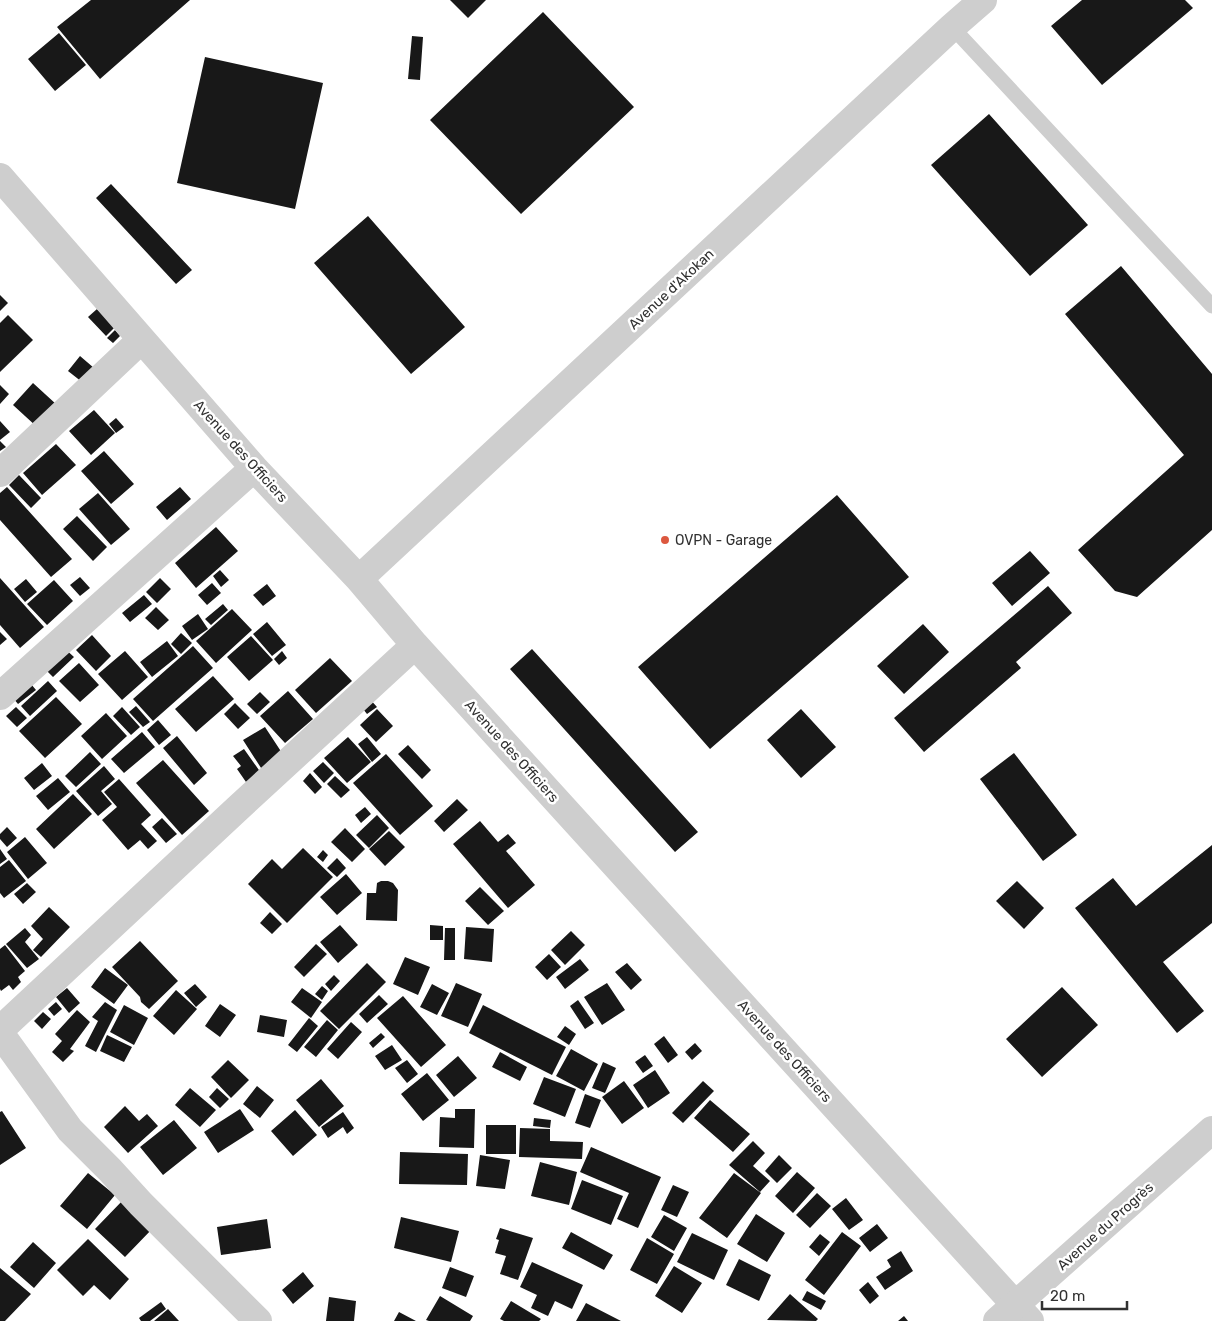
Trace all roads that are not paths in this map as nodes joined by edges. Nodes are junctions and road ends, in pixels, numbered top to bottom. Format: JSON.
{"nodes":[{"id":1,"x":983,"y":0,"type":"edge"},
{"id":2,"x":952,"y":27,"type":"junction"},
{"id":3,"x":0,"y":177,"type":"edge"},
{"id":4,"x":1212,"y":306,"type":"edge"},
{"id":5,"x":141,"y":340,"type":"junction"},
{"id":6,"x":254,"y":468,"type":"junction"},
{"id":7,"x":0,"y":473,"type":"edge"},
{"id":8,"x":359,"y":578,"type":"junction"},
{"id":9,"x":415,"y":645,"type":"junction"},
{"id":10,"x":0,"y":696,"type":"edge"},
{"id":11,"x":0,"y":1032,"type":"edge"},
{"id":12,"x":1212,"y":1130,"type":"edge"},
{"id":13,"x":1014,"y":1316,"type":"edge"},
{"id":14,"x":258,"y":1321,"type":"edge"}],
"edges":[{"from":1,"to":2,"type":"street","name":"Avenue d'Akokan"},
{"from":2,"to":4,"type":"lane"},
{"from":2,"to":8,"type":"street","name":"Avenue d'Akokan"},
{"from":3,"to":5,"type":"street","name":"Avenue des Officiers"},
{"from":5,"to":6,"type":"street","name":"Avenue des Officiers"},
{"from":5,"to":7,"type":"street"},
{"from":6,"to":8,"type":"street","name":"Avenue des Officiers"},
{"from":6,"to":10,"type":"street"},
{"from":8,"to":9,"type":"street","name":"Avenue des Officiers"},
{"from":9,"to":11,"type":"street"},
{"from":9,"to":13,"type":"street","name":"Avenue des Officiers"},
{"from":11,"to":14,"type":"street"},
{"from":12,"to":13,"type":"street","name":"Avenue du Progrès"}]}
